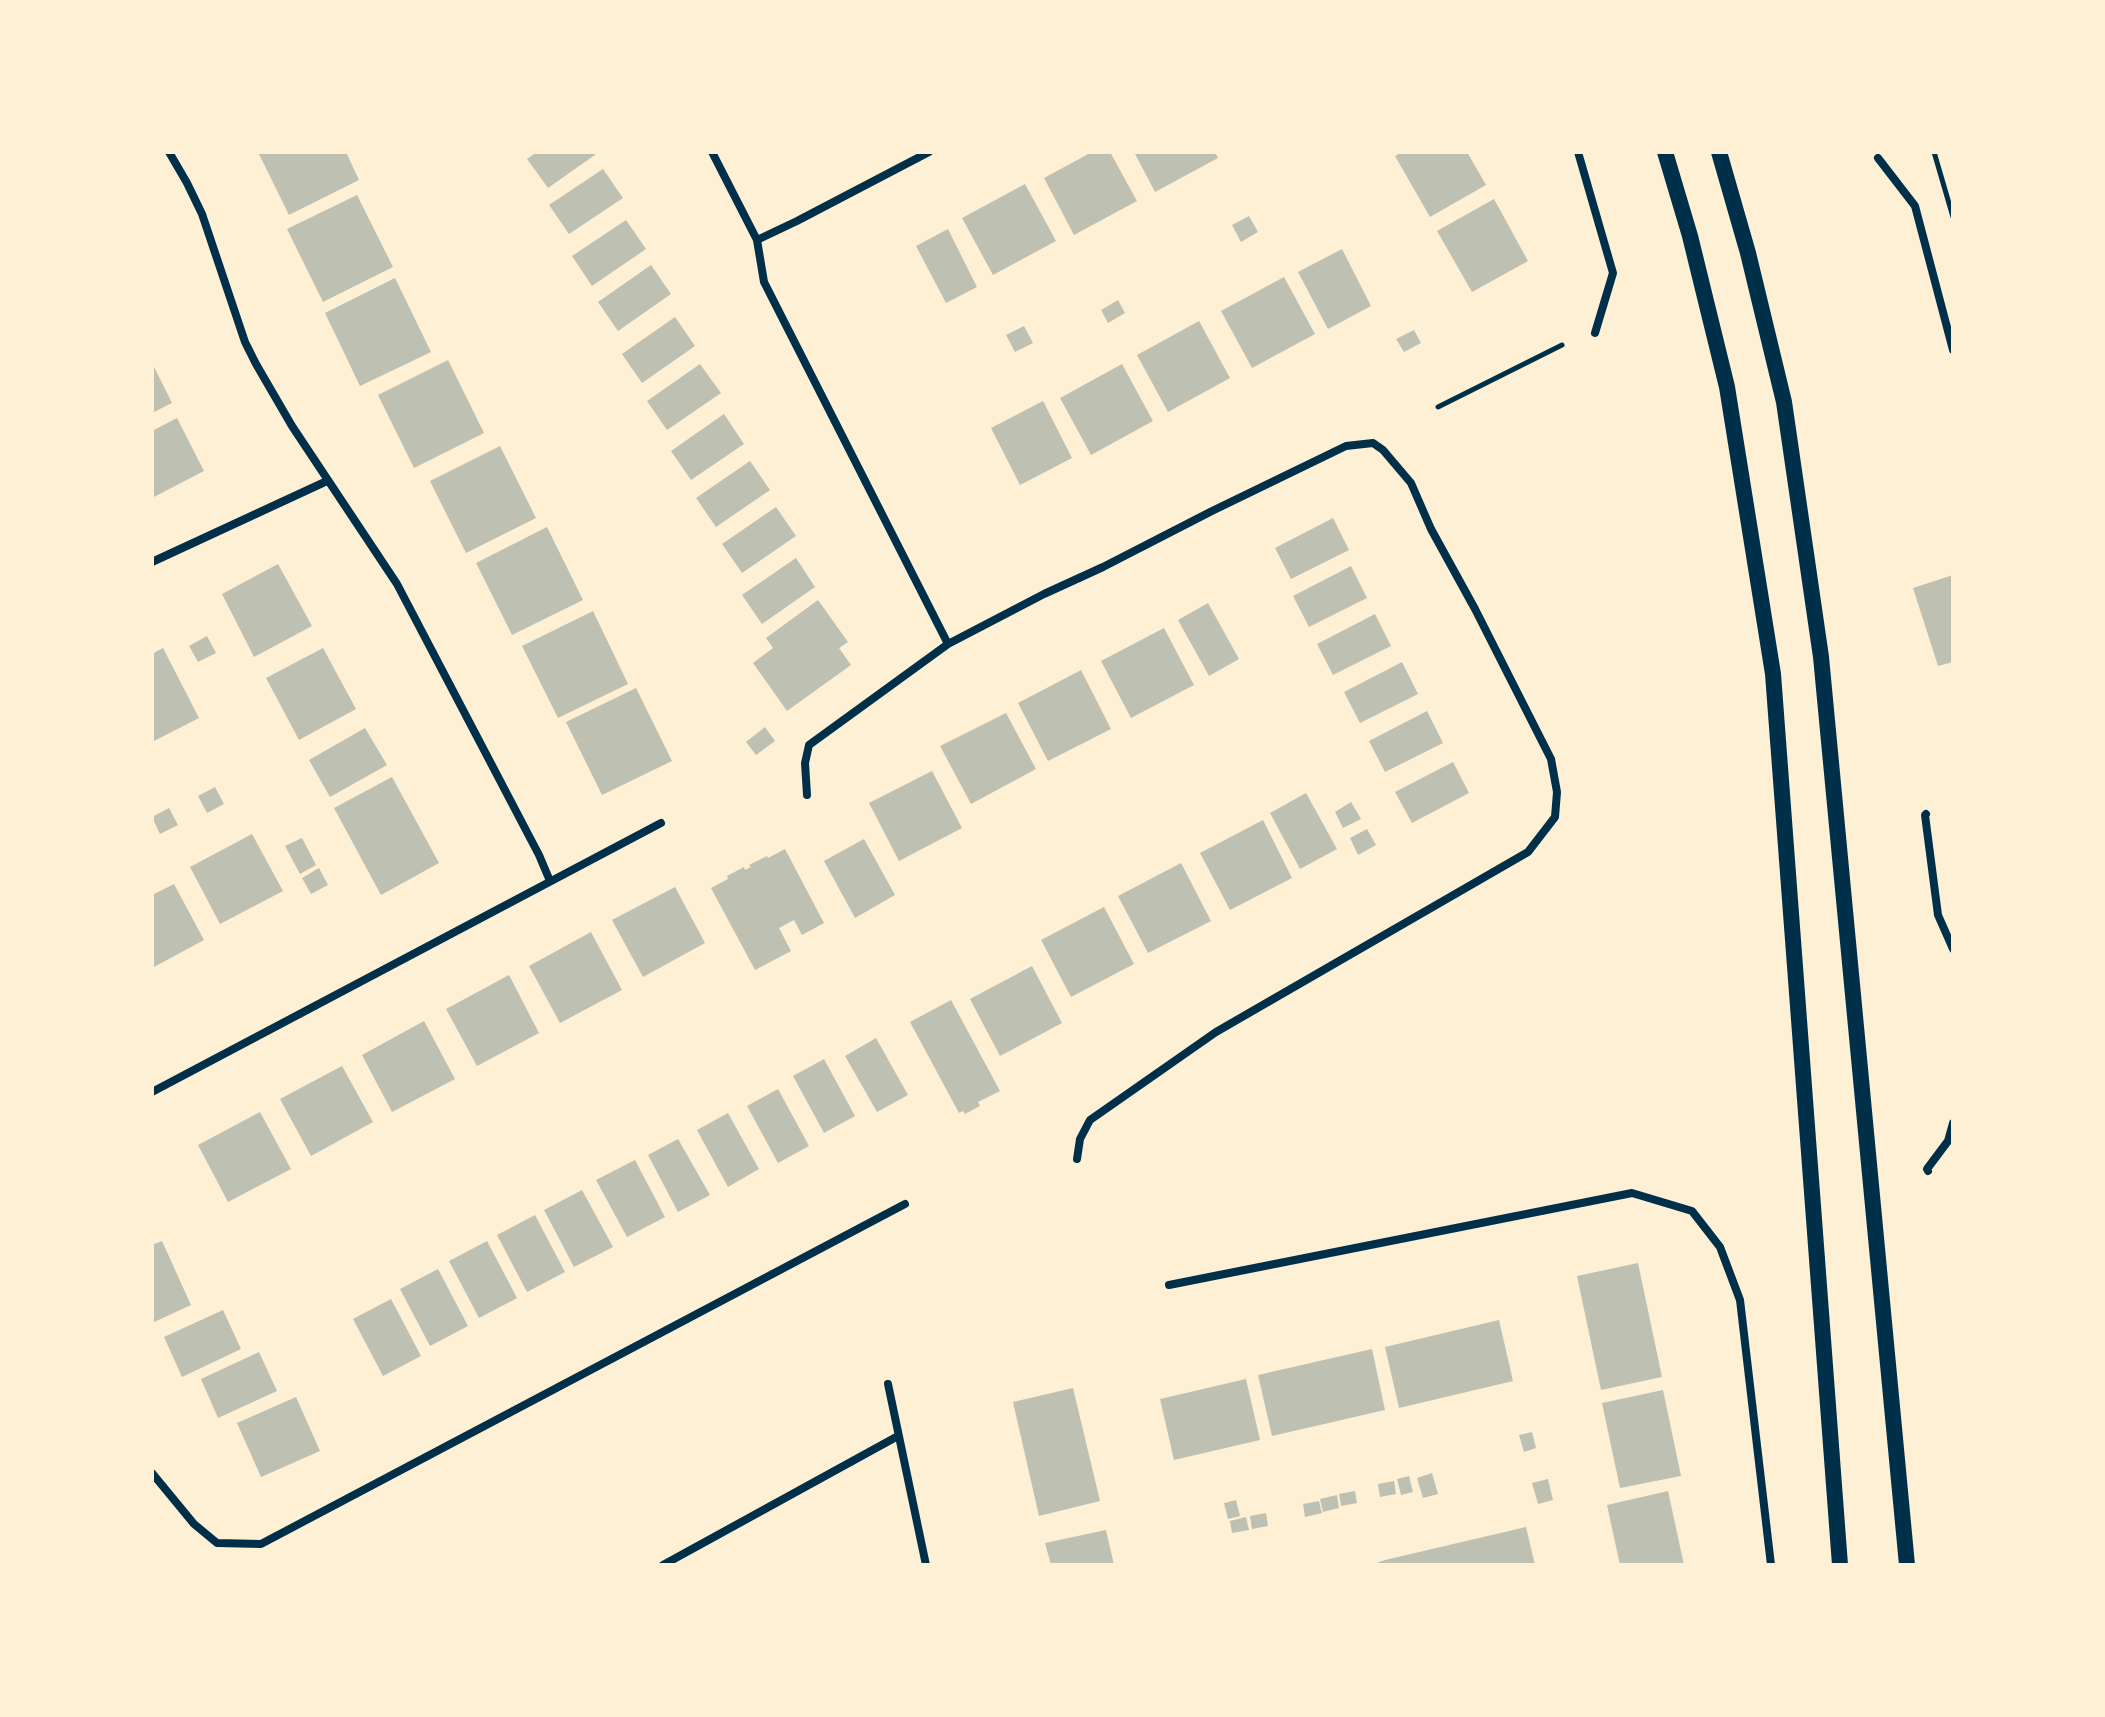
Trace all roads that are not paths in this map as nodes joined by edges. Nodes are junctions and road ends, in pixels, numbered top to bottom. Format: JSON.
{"nodes":[{"id":1,"x":169,"y":152,"type":"edge"},
{"id":2,"x":712,"y":152,"type":"edge"},
{"id":3,"x":929,"y":152,"type":"edge"},
{"id":4,"x":1578,"y":152,"type":"edge"},
{"id":5,"x":1665,"y":152,"type":"edge"},
{"id":6,"x":1719,"y":152,"type":"edge"},
{"id":7,"x":1878,"y":158,"type":"dead end"},
{"id":8,"x":757,"y":240,"type":"junction"},
{"id":9,"x":1595,"y":333,"type":"dead end"},
{"id":10,"x":1953,"y":350,"type":"edge"},
{"id":11,"x":327,"y":481,"type":"junction"},
{"id":12,"x":152,"y":562,"type":"edge"},
{"id":13,"x":948,"y":644,"type":"junction"},
{"id":14,"x":807,"y":795,"type":"dead end"},
{"id":15,"x":1926,"y":814,"type":"dead end"},
{"id":16,"x":661,"y":823,"type":"dead end"},
{"id":17,"x":550,"y":881,"type":"junction"},
{"id":18,"x":1953,"y":949,"type":"edge"},
{"id":19,"x":152,"y":1092,"type":"edge"},
{"id":20,"x":1953,"y":1123,"type":"edge"},
{"id":21,"x":1077,"y":1159,"type":"dead end"},
{"id":22,"x":1928,"y":1171,"type":"dead end"},
{"id":23,"x":905,"y":1204,"type":"dead end"},
{"id":24,"x":1169,"y":1285,"type":"dead end"},
{"id":25,"x":888,"y":1384,"type":"dead end"},
{"id":26,"x":898,"y":1436,"type":"junction"},
{"id":27,"x":152,"y":1473,"type":"edge"},
{"id":28,"x":663,"y":1565,"type":"edge"},
{"id":29,"x":926,"y":1565,"type":"edge"},
{"id":30,"x":1771,"y":1565,"type":"edge"},
{"id":31,"x":1840,"y":1565,"type":"edge"},
{"id":32,"x":1907,"y":1565,"type":"edge"}],
"edges":[{"from":1,"to":11,"type":"street"},
{"from":2,"to":8,"type":"street"},
{"from":3,"to":8,"type":"street"},
{"from":4,"to":9,"type":"street"},
{"from":5,"to":31,"type":"main road"},
{"from":6,"to":32,"type":"main road"},
{"from":7,"to":10,"type":"street"},
{"from":8,"to":13,"type":"street"},
{"from":11,"to":12,"type":"street"},
{"from":11,"to":17,"type":"street"},
{"from":13,"to":14,"type":"street"},
{"from":13,"to":21,"type":"street"},
{"from":15,"to":18,"type":"street"},
{"from":16,"to":17,"type":"street"},
{"from":17,"to":19,"type":"street"},
{"from":20,"to":22,"type":"street"},
{"from":23,"to":27,"type":"street"},
{"from":24,"to":30,"type":"street"},
{"from":25,"to":26,"type":"street"},
{"from":26,"to":28,"type":"street"},
{"from":26,"to":29,"type":"street"}]}
